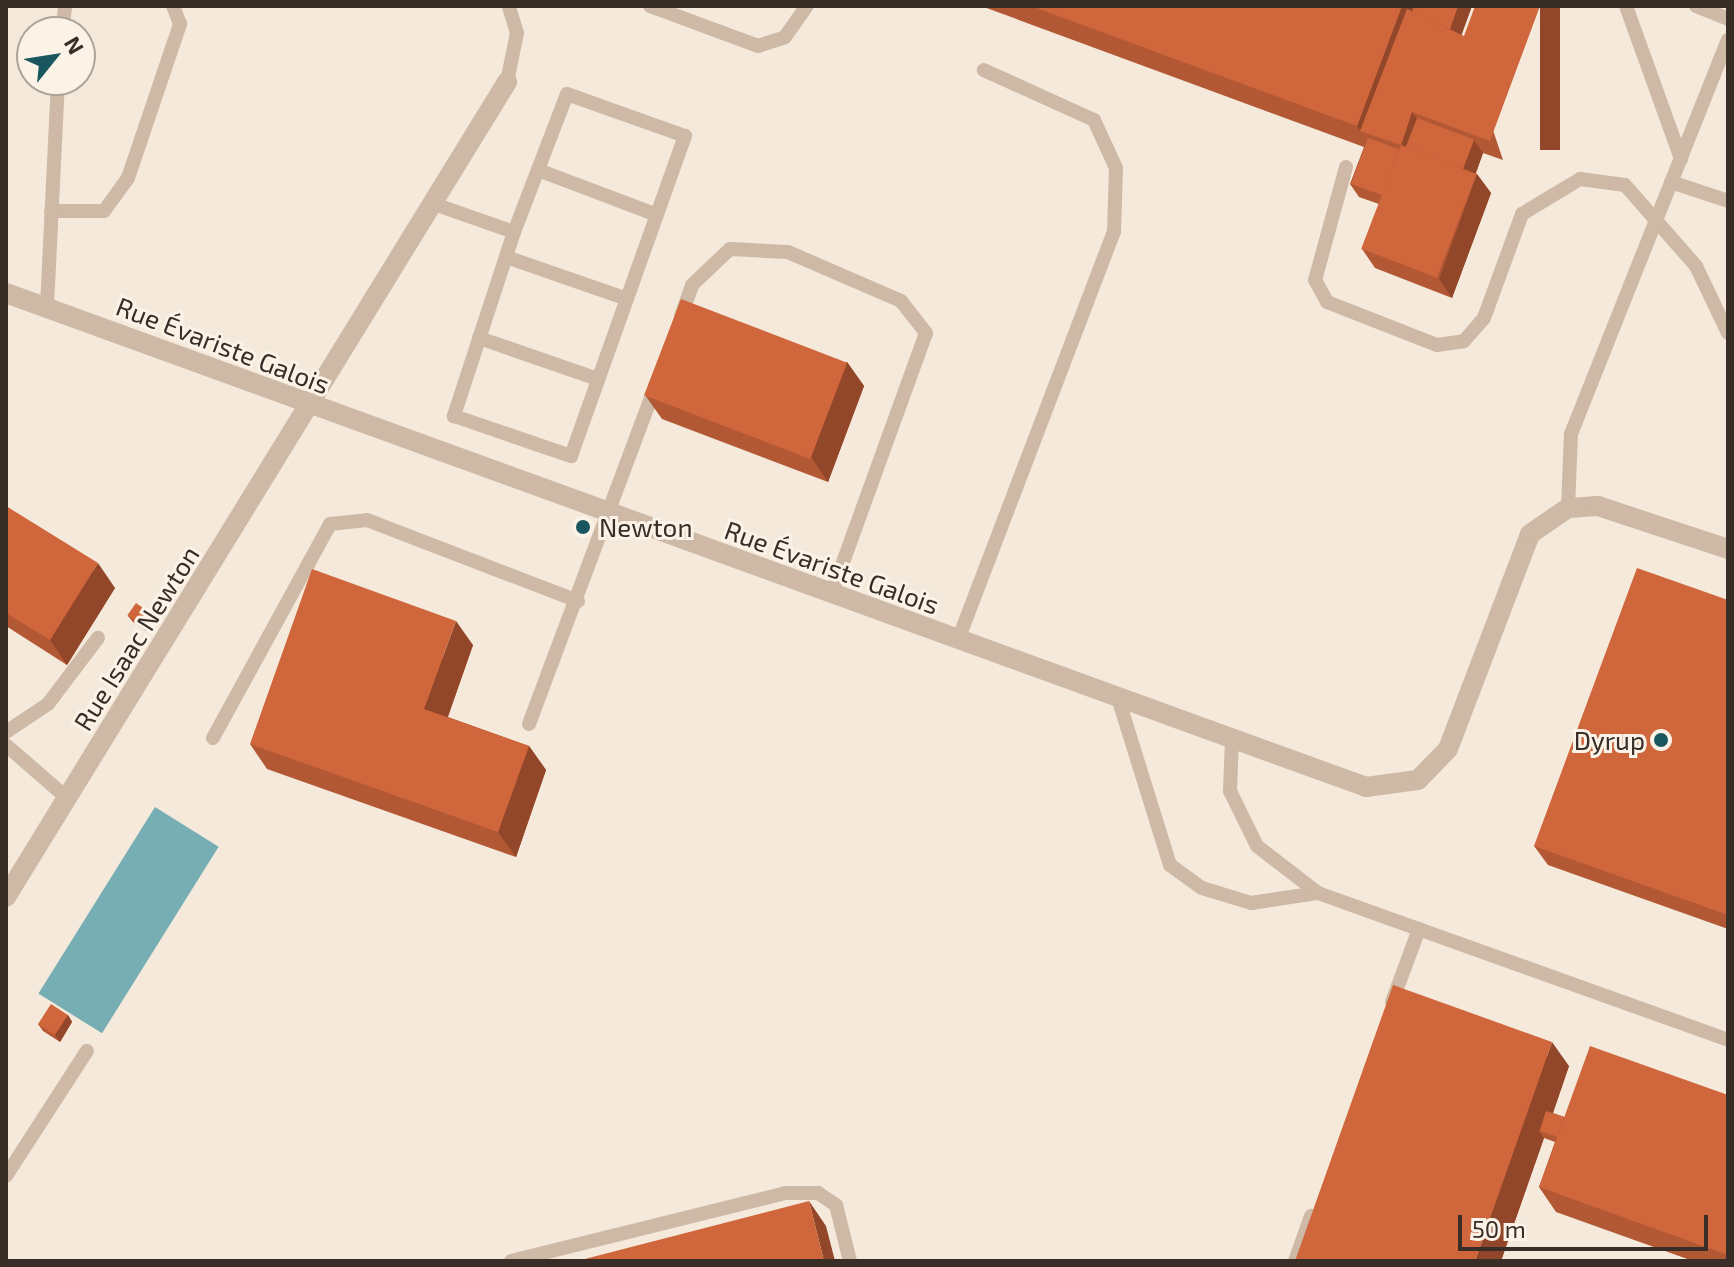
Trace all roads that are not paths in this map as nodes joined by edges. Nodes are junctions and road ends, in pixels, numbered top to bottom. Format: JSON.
{"nodes":[{"id":1,"x":173,"y":6,"type":"edge"},
{"id":2,"x":650,"y":6,"type":"edge"},
{"id":3,"x":807,"y":6,"type":"edge"},
{"id":4,"x":1626,"y":6,"type":"edge"},
{"id":5,"x":1696,"y":6,"type":"edge"},
{"id":6,"x":512,"y":7,"type":"edge"},
{"id":7,"x":1728,"y":19,"type":"edge"},
{"id":8,"x":1728,"y":40,"type":"edge"},
{"id":9,"x":984,"y":70,"type":"dead end"},
{"id":10,"x":507,"y":82,"type":"joint"},
{"id":11,"x":57,"y":96,"type":"edge"},
{"id":12,"x":1681,"y":159,"type":"junction"},
{"id":13,"x":1346,"y":167,"type":"dead end"},
{"id":14,"x":538,"y":170,"type":"junction"},
{"id":15,"x":1671,"y":182,"type":"junction"},
{"id":16,"x":1728,"y":201,"type":"edge"},
{"id":17,"x":434,"y":204,"type":"junction"},
{"id":18,"x":51,"y":211,"type":"junction"},
{"id":19,"x":657,"y":215,"type":"junction"},
{"id":20,"x":1656,"y":219,"type":"junction"},
{"id":21,"x":514,"y":232,"type":"junction"},
{"id":22,"x":506,"y":257,"type":"junction"},
{"id":23,"x":6,"y":293,"type":"edge"},
{"id":24,"x":627,"y":299,"type":"junction"},
{"id":25,"x":47,"y":306,"type":"junction"},
{"id":26,"x":677,"y":328,"type":"edge"},
{"id":27,"x":1728,"y":333,"type":"edge"},
{"id":28,"x":479,"y":338,"type":"junction"},
{"id":29,"x":661,"y":371,"type":"edge"},
{"id":30,"x":598,"y":379,"type":"junction"},
{"id":31,"x":311,"y":406,"type":"junction"},
{"id":32,"x":1568,"y":508,"type":"junction"},
{"id":33,"x":609,"y":515,"type":"junction"},
{"id":34,"x":1728,"y":549,"type":"edge"},
{"id":35,"x":832,"y":593,"type":"junction"},
{"id":36,"x":578,"y":601,"type":"junction"},
{"id":37,"x":98,"y":638,"type":"dead end"},
{"id":38,"x":958,"y":640,"type":"junction"},
{"id":39,"x":1118,"y":698,"type":"junction"},
{"id":40,"x":529,"y":724,"type":"dead end"},
{"id":41,"x":6,"y":732,"type":"edge"},
{"id":42,"x":213,"y":738,"type":"dead end"},
{"id":43,"x":1232,"y":739,"type":"junction"},
{"id":44,"x":6,"y":745,"type":"edge"},
{"id":45,"x":67,"y":798,"type":"junction"},
{"id":46,"x":1318,"y":893,"type":"junction"},
{"id":47,"x":6,"y":897,"type":"edge"},
{"id":48,"x":1419,"y":929,"type":"junction"},
{"id":49,"x":1387,"y":1016,"type":"edge"},
{"id":50,"x":1728,"y":1040,"type":"edge"},
{"id":51,"x":87,"y":1051,"type":"dead end"},
{"id":52,"x":6,"y":1176,"type":"edge"},
{"id":53,"x":1316,"y":1203,"type":"edge"},
{"id":54,"x":511,"y":1261,"type":"edge"},
{"id":55,"x":850,"y":1261,"type":"edge"},
{"id":56,"x":1295,"y":1261,"type":"edge"}],
"edges":[{"from":1,"to":18,"type":"lane"},
{"from":2,"to":3,"type":"lane"},
{"from":4,"to":12,"type":"lane"},
{"from":5,"to":7,"type":"lane"},
{"from":6,"to":10,"type":"lane"},
{"from":8,"to":12,"type":"lane"},
{"from":9,"to":38,"type":"lane"},
{"from":10,"to":17,"type":"street","name":"Rue Isaac Newton"},
{"from":11,"to":18,"type":"lane"},
{"from":12,"to":15,"type":"lane"},
{"from":13,"to":20,"type":"lane"},
{"from":14,"to":19,"type":"lane"},
{"from":14,"to":19,"type":"lane"},
{"from":14,"to":21,"type":"lane"},
{"from":15,"to":16,"type":"lane"},
{"from":15,"to":20,"type":"lane"},
{"from":17,"to":21,"type":"lane"},
{"from":17,"to":31,"type":"street","name":"Rue Isaac Newton"},
{"from":18,"to":25,"type":"lane"},
{"from":19,"to":24,"type":"lane"},
{"from":20,"to":27,"type":"lane"},
{"from":20,"to":32,"type":"lane"},
{"from":21,"to":22,"type":"lane"},
{"from":22,"to":24,"type":"lane"},
{"from":22,"to":28,"type":"lane"},
{"from":23,"to":25,"type":"street","name":"Rue Évariste Galois"},
{"from":24,"to":30,"type":"lane"},
{"from":25,"to":31,"type":"street","name":"Rue Évariste Galois"},
{"from":26,"to":35,"type":"lane"},
{"from":28,"to":30,"type":"lane"},
{"from":28,"to":30,"type":"lane"},
{"from":29,"to":33,"type":"lane"},
{"from":31,"to":33,"type":"street","name":"Rue Évariste Galois"},
{"from":31,"to":45,"type":"street","name":"Rue Isaac Newton"},
{"from":32,"to":34,"type":"street"},
{"from":32,"to":43,"type":"street","name":"Rue Évariste Galois"},
{"from":33,"to":35,"type":"street","name":"Rue Évariste Galois"},
{"from":33,"to":36,"type":"lane"},
{"from":35,"to":38,"type":"street","name":"Rue Évariste Galois"},
{"from":36,"to":40,"type":"lane"},
{"from":36,"to":42,"type":"lane"},
{"from":37,"to":41,"type":"lane"},
{"from":38,"to":39,"type":"street","name":"Rue Évariste Galois"},
{"from":39,"to":43,"type":"street","name":"Rue Évariste Galois"},
{"from":39,"to":46,"type":"lane"},
{"from":43,"to":46,"type":"lane"},
{"from":44,"to":45,"type":"lane"},
{"from":45,"to":47,"type":"street","name":"Rue Isaac Newton"},
{"from":46,"to":48,"type":"lane"},
{"from":48,"to":49,"type":"lane"},
{"from":48,"to":50,"type":"lane"},
{"from":51,"to":52,"type":"lane"},
{"from":53,"to":56,"type":"lane"},
{"from":54,"to":55,"type":"lane"}]}
